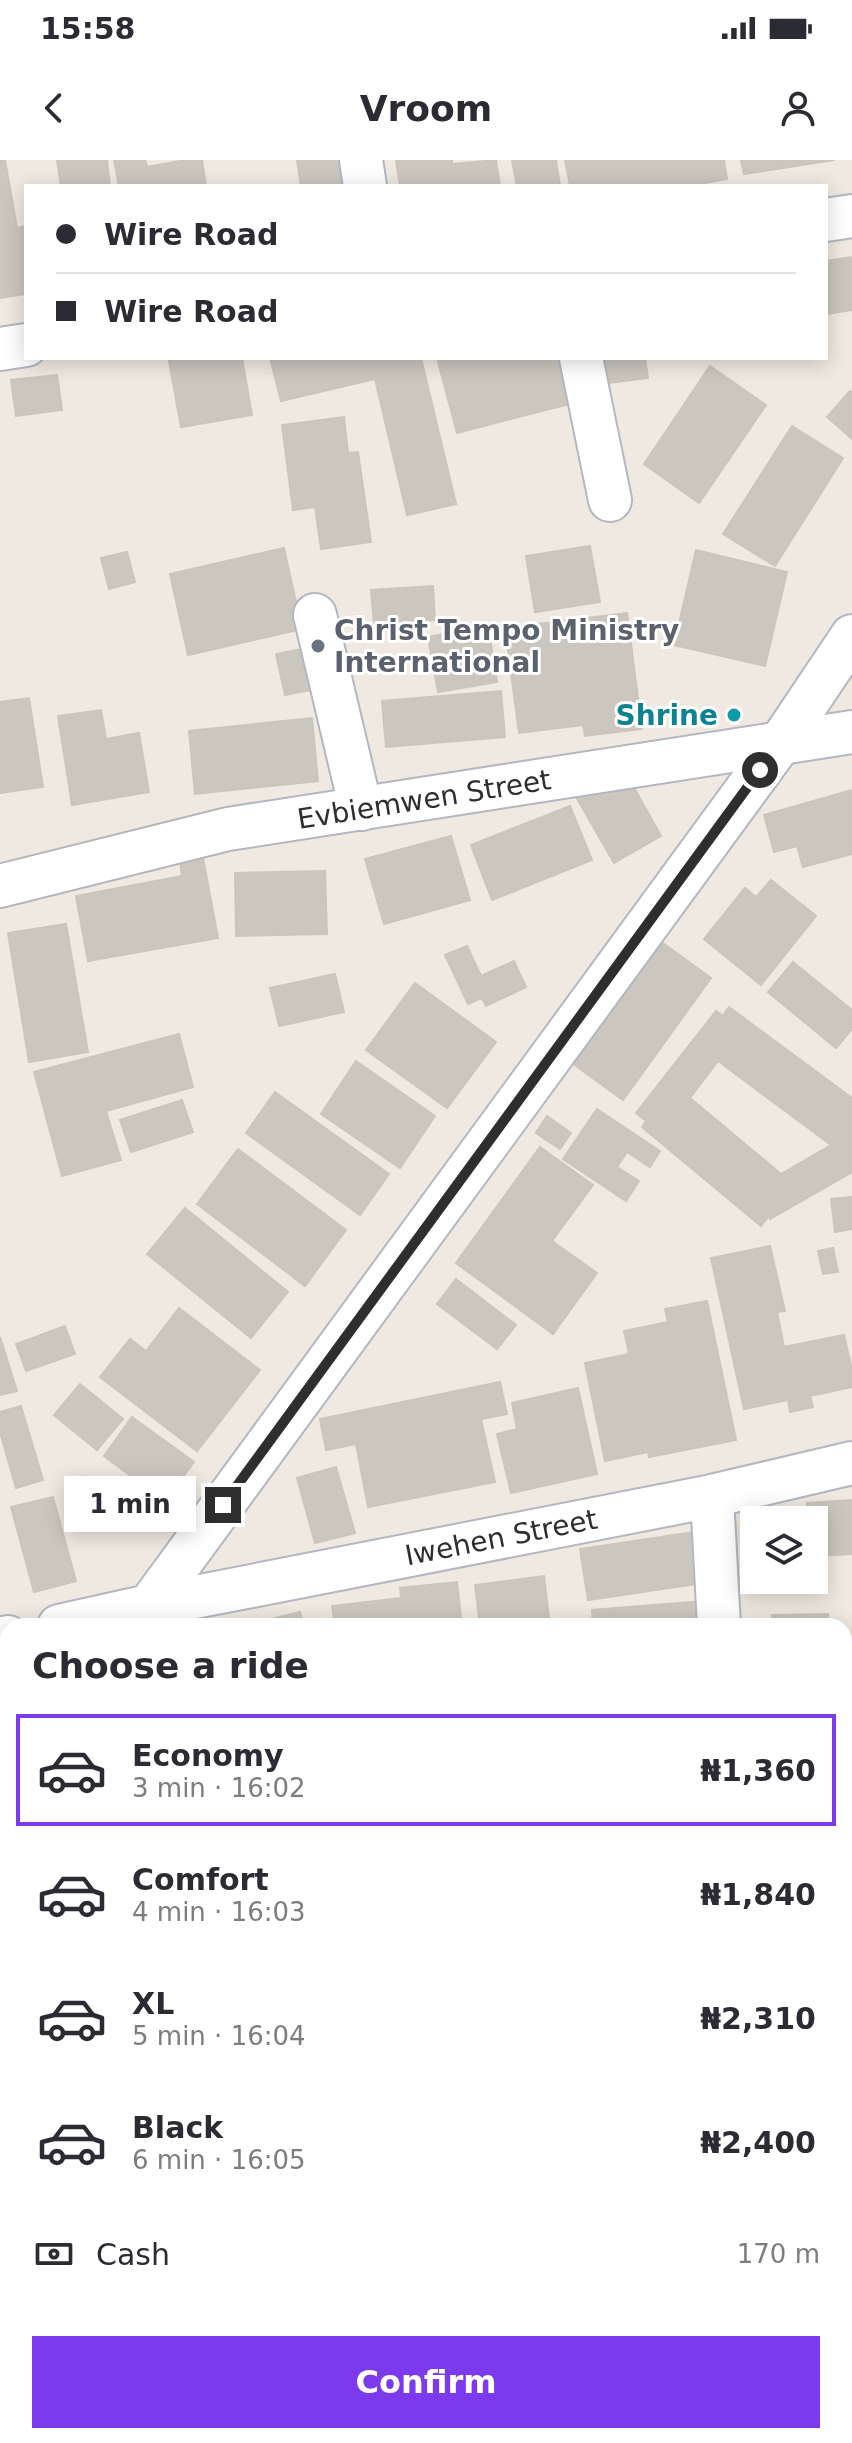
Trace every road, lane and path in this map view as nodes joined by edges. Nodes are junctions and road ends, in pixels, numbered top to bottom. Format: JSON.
{"nodes":[{"id":1,"x":361,"y":160,"type":"edge"},
{"id":2,"x":365,"y":184,"type":"edge"},
{"id":3,"x":852,"y":216,"type":"edge"},
{"id":4,"x":828,"y":220,"type":"edge"},
{"id":5,"x":24,"y":345,"type":"edge"},
{"id":6,"x":0,"y":349,"type":"edge"},
{"id":7,"x":581,"y":360,"type":"edge"},
{"id":8,"x":610,"y":500,"type":"dead end"},
{"id":9,"x":315,"y":615,"type":"dead end"},
{"id":10,"x":852,"y":636,"type":"edge"},
{"id":11,"x":852,"y":732,"type":"edge"},
{"id":12,"x":779,"y":745,"type":"junction"},
{"id":13,"x":361,"y":809,"type":"junction"},
{"id":14,"x":0,"y":886,"type":"edge"},
{"id":15,"x":852,"y":1463,"type":"edge"},
{"id":16,"x":712,"y":1496,"type":"junction"},
{"id":17,"x":149,"y":1606,"type":"junction"},
{"id":18,"x":95,"y":1618,"type":"edge"},
{"id":19,"x":719,"y":1618,"type":"edge"}],
"edges":[{"from":1,"to":2,"type":"street"},
{"from":3,"to":4,"type":"street"},
{"from":5,"to":6,"type":"street"},
{"from":7,"to":8,"type":"street"},
{"from":9,"to":13,"type":"street"},
{"from":10,"to":12,"type":"street"},
{"from":11,"to":12,"type":"street","name":"Evbiemwen Street"},
{"from":12,"to":13,"type":"street","name":"Evbiemwen Street"},
{"from":12,"to":17,"type":"street"},
{"from":13,"to":14,"type":"street","name":"Evbiemwen Street"},
{"from":15,"to":16,"type":"street","name":"Iwehen Street"},
{"from":16,"to":17,"type":"street","name":"Iwehen Street"},
{"from":16,"to":19,"type":"street"},
{"from":17,"to":18,"type":"street","name":"Iwehen Street"}]}
